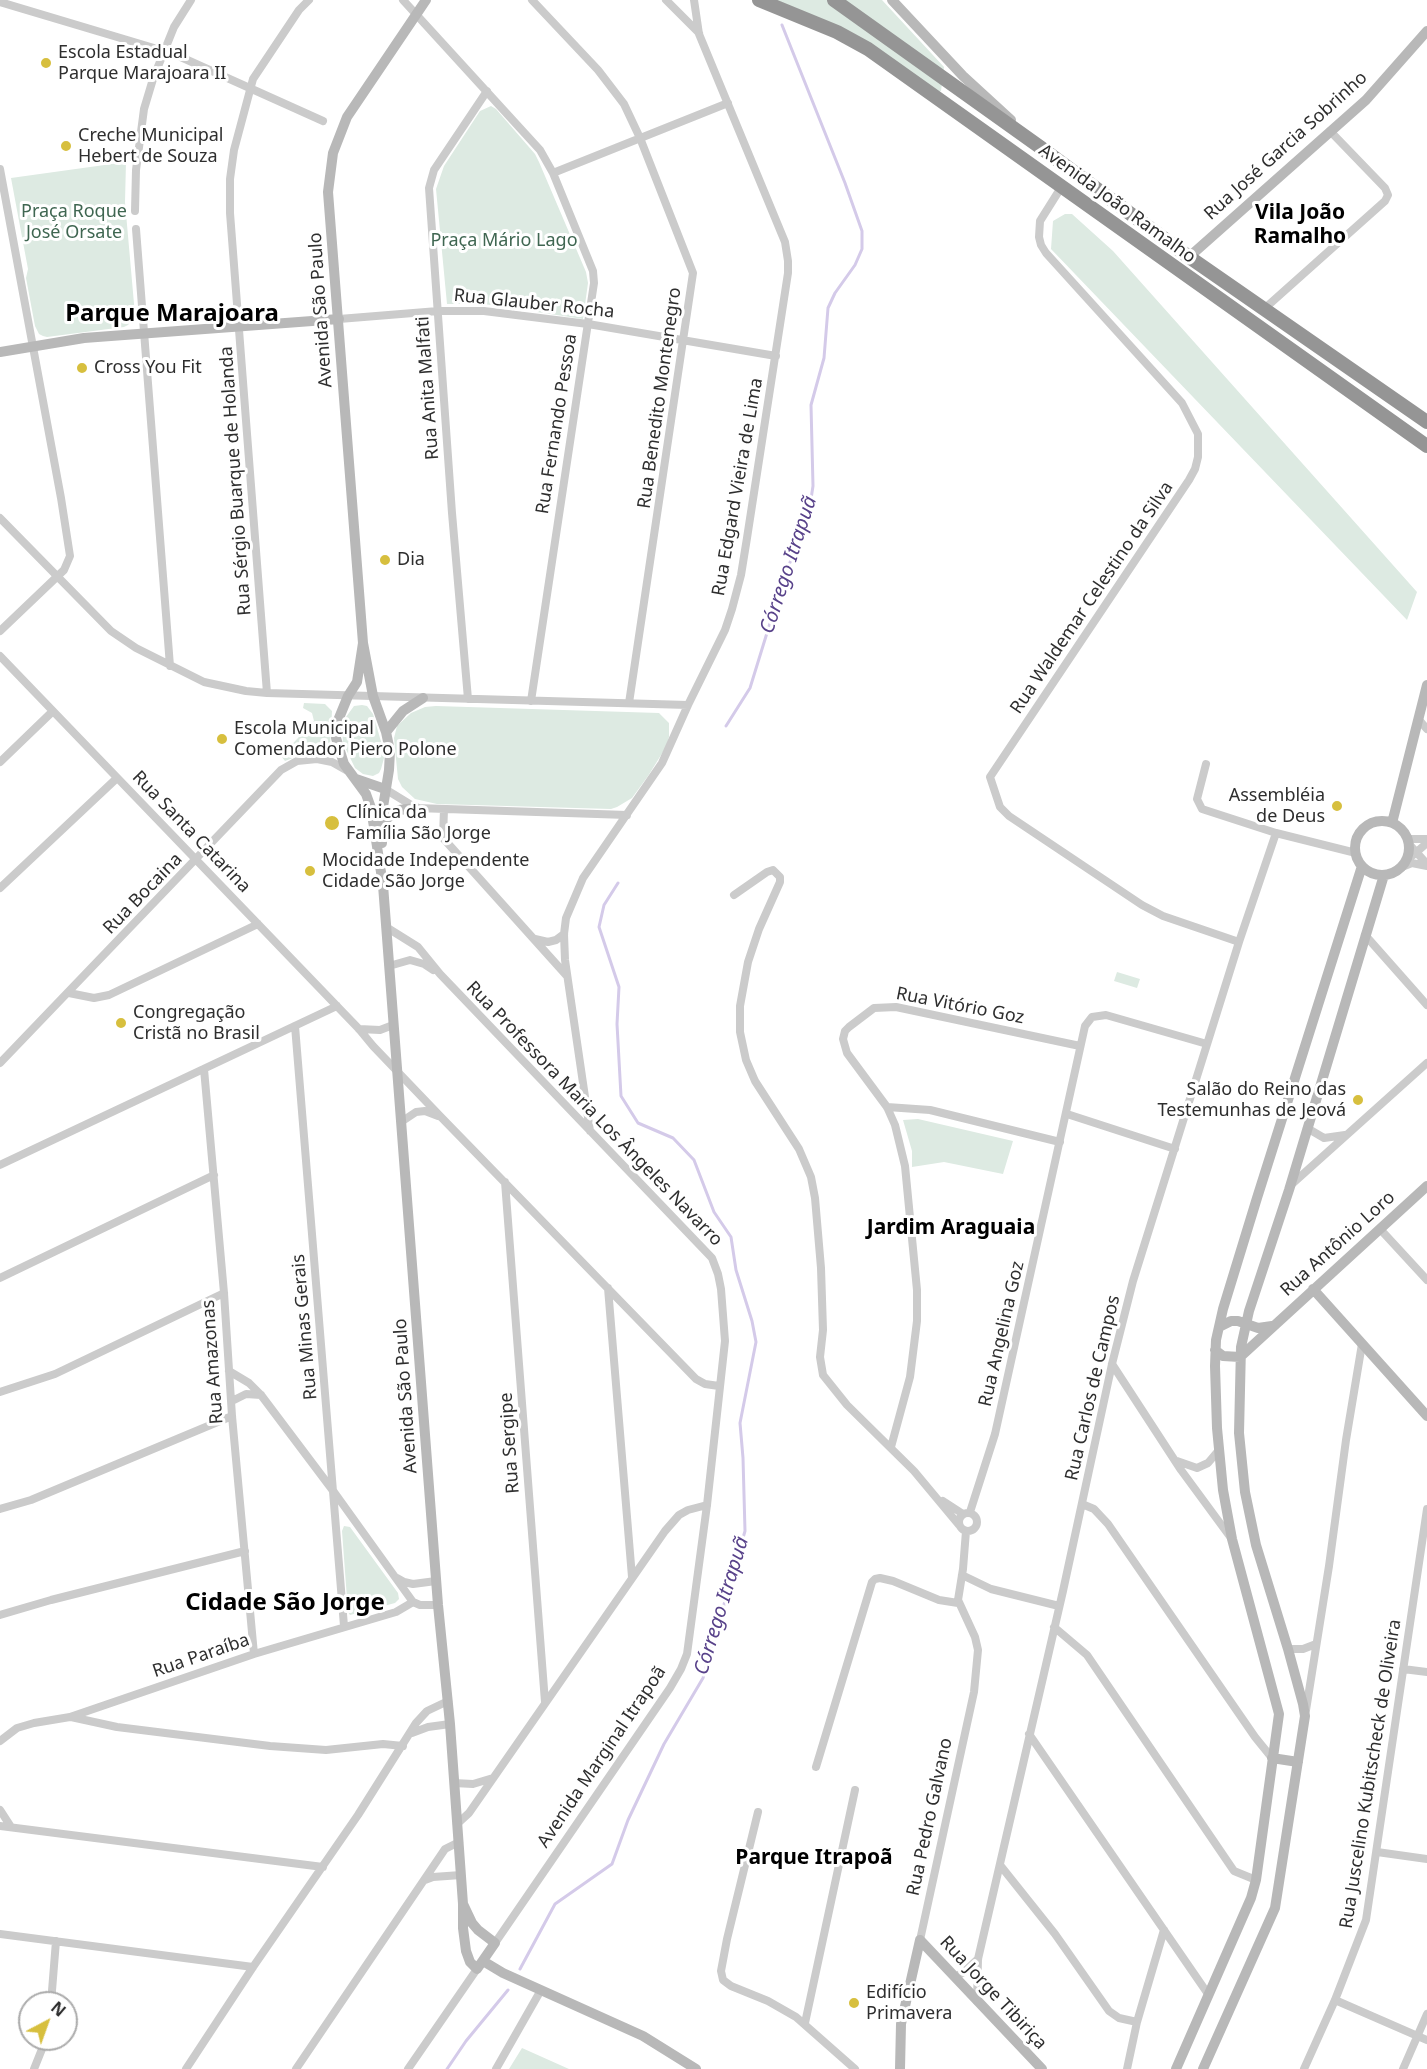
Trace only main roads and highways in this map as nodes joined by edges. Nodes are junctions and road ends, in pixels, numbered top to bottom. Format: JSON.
{"nodes":[{"id":1,"x":759,"y":0,"type":"edge"},
{"id":2,"x":834,"y":0,"type":"edge"},
{"id":3,"x":1427,"y":422,"type":"edge"},
{"id":4,"x":1427,"y":446,"type":"edge"}],
"edges":[{"from":1,"to":4,"type":"highway","name":"Avenida João Ramalho"},
{"from":2,"to":3,"type":"highway","name":"Avenida João Ramalho"}]}
